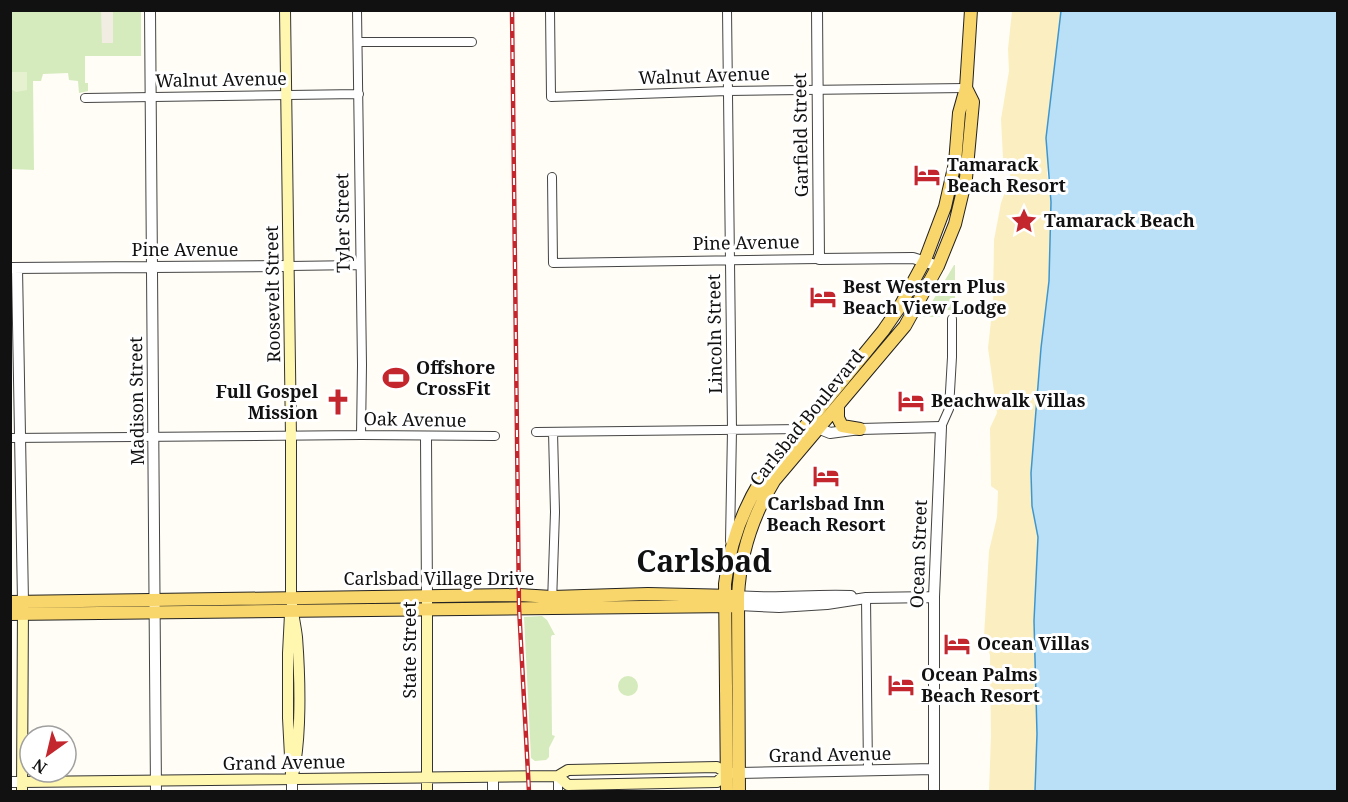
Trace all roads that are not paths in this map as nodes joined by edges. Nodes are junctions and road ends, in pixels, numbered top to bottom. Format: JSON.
{"nodes":[{"id":1,"x":150,"y":10,"type":"edge"},
{"id":2,"x":285,"y":10,"type":"edge"},
{"id":3,"x":357,"y":10,"type":"edge"},
{"id":4,"x":550,"y":10,"type":"edge"},
{"id":5,"x":727,"y":10,"type":"edge"},
{"id":6,"x":817,"y":10,"type":"edge"},
{"id":7,"x":971,"y":10,"type":"edge"},
{"id":8,"x":358,"y":42,"type":"junction"},
{"id":9,"x":472,"y":42,"type":"dead end"},
{"id":10,"x":966,"y":87,"type":"junction"},
{"id":11,"x":818,"y":90,"type":"junction"},
{"id":12,"x":728,"y":91,"type":"junction"},
{"id":13,"x":358,"y":94,"type":"junction"},
{"id":14,"x":286,"y":96,"type":"junction"},
{"id":15,"x":151,"y":97,"type":"junction"},
{"id":16,"x":85,"y":98,"type":"dead end"},
{"id":17,"x":552,"y":177,"type":"dead end"},
{"id":18,"x":819,"y":259,"type":"junction"},
{"id":19,"x":730,"y":260,"type":"junction"},
{"id":20,"x":926,"y":260,"type":"junction"},
{"id":21,"x":360,"y":265,"type":"junction"},
{"id":22,"x":151,"y":266,"type":"junction"},
{"id":23,"x":289,"y":266,"type":"junction"},
{"id":24,"x":938,"y":266,"type":"junction"},
{"id":25,"x":14,"y":268,"type":"edge"},
{"id":26,"x":952,"y":319,"type":"dead end"},
{"id":27,"x":832,"y":392,"type":"junction"},
{"id":28,"x":838,"y":406,"type":"junction"},
{"id":29,"x":941,"y":427,"type":"junction"},
{"id":30,"x":802,"y":429,"type":"junction"},
{"id":31,"x":820,"y":429,"type":"junction"},
{"id":32,"x":860,"y":429,"type":"junction"},
{"id":33,"x":732,"y":430,"type":"junction"},
{"id":34,"x":536,"y":432,"type":"dead end"},
{"id":35,"x":553,"y":432,"type":"junction"},
{"id":36,"x":361,"y":435,"type":"junction"},
{"id":37,"x":291,"y":436,"type":"junction"},
{"id":38,"x":495,"y":436,"type":"dead end"},
{"id":39,"x":154,"y":437,"type":"junction"},
{"id":40,"x":426,"y":437,"type":"junction"},
{"id":41,"x":15,"y":438,"type":"edge"},
{"id":42,"x":785,"y":468,"type":"junction"},
{"id":43,"x":730,"y":548,"type":"junction"},
{"id":44,"x":934,"y":597,"type":"junction"},
{"id":45,"x":866,"y":598,"type":"junction"},
{"id":46,"x":732,"y":601,"type":"junction"},
{"id":47,"x":552,"y":602,"type":"junction"},
{"id":48,"x":427,"y":603,"type":"junction"},
{"id":49,"x":291,"y":605,"type":"junction"},
{"id":50,"x":155,"y":606,"type":"junction"},
{"id":51,"x":17,"y":608,"type":"edge"},
{"id":52,"x":934,"y":769,"type":"junction"},
{"id":53,"x":868,"y":770,"type":"junction"},
{"id":54,"x":733,"y":773,"type":"junction"},
{"id":55,"x":558,"y":776,"type":"junction"},
{"id":56,"x":427,"y":777,"type":"junction"},
{"id":57,"x":490,"y":777,"type":"junction"},
{"id":58,"x":292,"y":779,"type":"junction"},
{"id":59,"x":18,"y":785,"type":"edge"},
{"id":60,"x":156,"y":786,"type":"edge"},
{"id":61,"x":292,"y":792,"type":"edge"},
{"id":62,"x":427,"y":792,"type":"edge"},
{"id":63,"x":487,"y":792,"type":"edge"},
{"id":64,"x":493,"y":792,"type":"edge"},
{"id":65,"x":558,"y":792,"type":"edge"},
{"id":66,"x":727,"y":792,"type":"edge"},
{"id":67,"x":739,"y":792,"type":"edge"},
{"id":68,"x":934,"y":792,"type":"edge"}],
"edges":[{"from":1,"to":15,"type":"street","name":"Madison Street"},
{"from":2,"to":14,"type":"main road","name":"Roosevelt Street"},
{"from":3,"to":8,"type":"street","name":"Tyler Street"},
{"from":4,"to":12,"type":"street","name":"Walnut Avenue"},
{"from":5,"to":12,"type":"street","name":"Lincoln Street"},
{"from":6,"to":11,"type":"street","name":"Garfield Street"},
{"from":7,"to":10,"type":"main road","name":"Carlsbad Boulevard"},
{"from":8,"to":9,"type":"street"},
{"from":8,"to":13,"type":"street","name":"Tyler Street"},
{"from":10,"to":11,"type":"street","name":"Walnut Avenue"},
{"from":10,"to":20,"type":"main road","name":"Carlsbad Boulevard"},
{"from":10,"to":24,"type":"main road","name":"Carlsbad Boulevard"},
{"from":11,"to":12,"type":"street","name":"Walnut Avenue"},
{"from":11,"to":18,"type":"street","name":"Garfield Street"},
{"from":12,"to":19,"type":"street","name":"Lincoln Street"},
{"from":13,"to":14,"type":"street","name":"Walnut Avenue"},
{"from":13,"to":21,"type":"street","name":"Tyler Street"},
{"from":14,"to":15,"type":"street","name":"Walnut Avenue"},
{"from":14,"to":23,"type":"main road","name":"Roosevelt Street"},
{"from":15,"to":16,"type":"street","name":"Walnut Avenue"},
{"from":15,"to":22,"type":"street","name":"Madison Street"},
{"from":17,"to":19,"type":"street","name":"Pine Avenue"},
{"from":18,"to":19,"type":"street","name":"Pine Avenue"},
{"from":18,"to":20,"type":"street","name":"Pine Avenue"},
{"from":19,"to":33,"type":"street","name":"Lincoln Street"},
{"from":20,"to":24,"type":"street","name":"Pine Avenue"},
{"from":20,"to":27,"type":"main road","name":"Carlsbad Boulevard"},
{"from":21,"to":23,"type":"street","name":"Pine Avenue"},
{"from":21,"to":36,"type":"street","name":"Tyler Street"},
{"from":22,"to":23,"type":"street","name":"Pine Avenue"},
{"from":22,"to":25,"type":"street","name":"Pine Avenue"},
{"from":22,"to":39,"type":"street","name":"Madison Street"},
{"from":23,"to":37,"type":"main road","name":"Roosevelt Street"},
{"from":24,"to":28,"type":"main road","name":"Carlsbad Boulevard"},
{"from":25,"to":41,"type":"street"},
{"from":26,"to":29,"type":"street","name":"Ocean Street"},
{"from":27,"to":30,"type":"main road","name":"Carlsbad Boulevard"},
{"from":27,"to":31,"type":"main road"},
{"from":28,"to":31,"type":"main road","name":"Carlsbad Boulevard"},
{"from":28,"to":32,"type":"main road"},
{"from":29,"to":32,"type":"street"},
{"from":29,"to":44,"type":"street","name":"Ocean Street"},
{"from":30,"to":33,"type":"street"},
{"from":30,"to":42,"type":"main road"},
{"from":30,"to":43,"type":"main road","name":"Carlsbad Boulevard"},
{"from":31,"to":32,"type":"street"},
{"from":31,"to":42,"type":"main road","name":"Carlsbad Boulevard"},
{"from":33,"to":35,"type":"street"},
{"from":33,"to":43,"type":"street","name":"Lincoln Street"},
{"from":34,"to":35,"type":"street"},
{"from":35,"to":47,"type":"street"},
{"from":36,"to":37,"type":"street","name":"Oak Avenue"},
{"from":36,"to":40,"type":"street","name":"Oak Avenue"},
{"from":37,"to":39,"type":"street","name":"Oak Avenue"},
{"from":37,"to":49,"type":"main road","name":"Roosevelt Street"},
{"from":38,"to":40,"type":"street","name":"Oak Avenue"},
{"from":39,"to":41,"type":"street","name":"Oak Avenue"},
{"from":39,"to":50,"type":"street","name":"Madison Street"},
{"from":40,"to":48,"type":"street","name":"State Street"},
{"from":41,"to":51,"type":"street"},
{"from":42,"to":46,"type":"main road","name":"Carlsbad Boulevard"},
{"from":43,"to":46,"type":"main road","name":"Carlsbad Boulevard"},
{"from":44,"to":45,"type":"street","name":"Carlsbad Village Drive"},
{"from":44,"to":52,"type":"street","name":"Ocean Street"},
{"from":45,"to":46,"type":"street","name":"Carlsbad Village Drive"},
{"from":45,"to":53,"type":"street"},
{"from":46,"to":47,"type":"main road","name":"Carlsbad Village Drive"},
{"from":46,"to":54,"type":"main road","name":"Carlsbad Boulevard"},
{"from":47,"to":48,"type":"main road","name":"Carlsbad Village Drive"},
{"from":48,"to":49,"type":"main road","name":"Carlsbad Village Drive"},
{"from":48,"to":56,"type":"main road","name":"State Street"},
{"from":49,"to":50,"type":"main road","name":"Carlsbad Village Drive"},
{"from":49,"to":58,"type":"main road","name":"Roosevelt Street"},
{"from":50,"to":51,"type":"main road","name":"Carlsbad Village Drive"},
{"from":50,"to":60,"type":"street","name":"Madison Street"},
{"from":51,"to":59,"type":"main road"},
{"from":52,"to":53,"type":"street","name":"Grand Avenue"},
{"from":52,"to":68,"type":"street","name":"Ocean Street"},
{"from":53,"to":54,"type":"street","name":"Grand Avenue"},
{"from":54,"to":55,"type":"main road","name":"Grand Avenue"},
{"from":54,"to":66,"type":"main road","name":"Carlsbad Boulevard"},
{"from":54,"to":67,"type":"main road","name":"Carlsbad Boulevard"},
{"from":55,"to":57,"type":"main road","name":"Grand Avenue"},
{"from":55,"to":65,"type":"street"},
{"from":56,"to":57,"type":"main road","name":"Grand Avenue"},
{"from":56,"to":58,"type":"main road","name":"Grand Avenue"},
{"from":56,"to":62,"type":"main road","name":"State Street"},
{"from":57,"to":63,"type":"street"},
{"from":57,"to":64,"type":"street"},
{"from":58,"to":60,"type":"main road","name":"Grand Avenue"},
{"from":58,"to":61,"type":"street","name":"Roosevelt Street"},
{"from":59,"to":60,"type":"main road","name":"Grand Avenue"}]}
